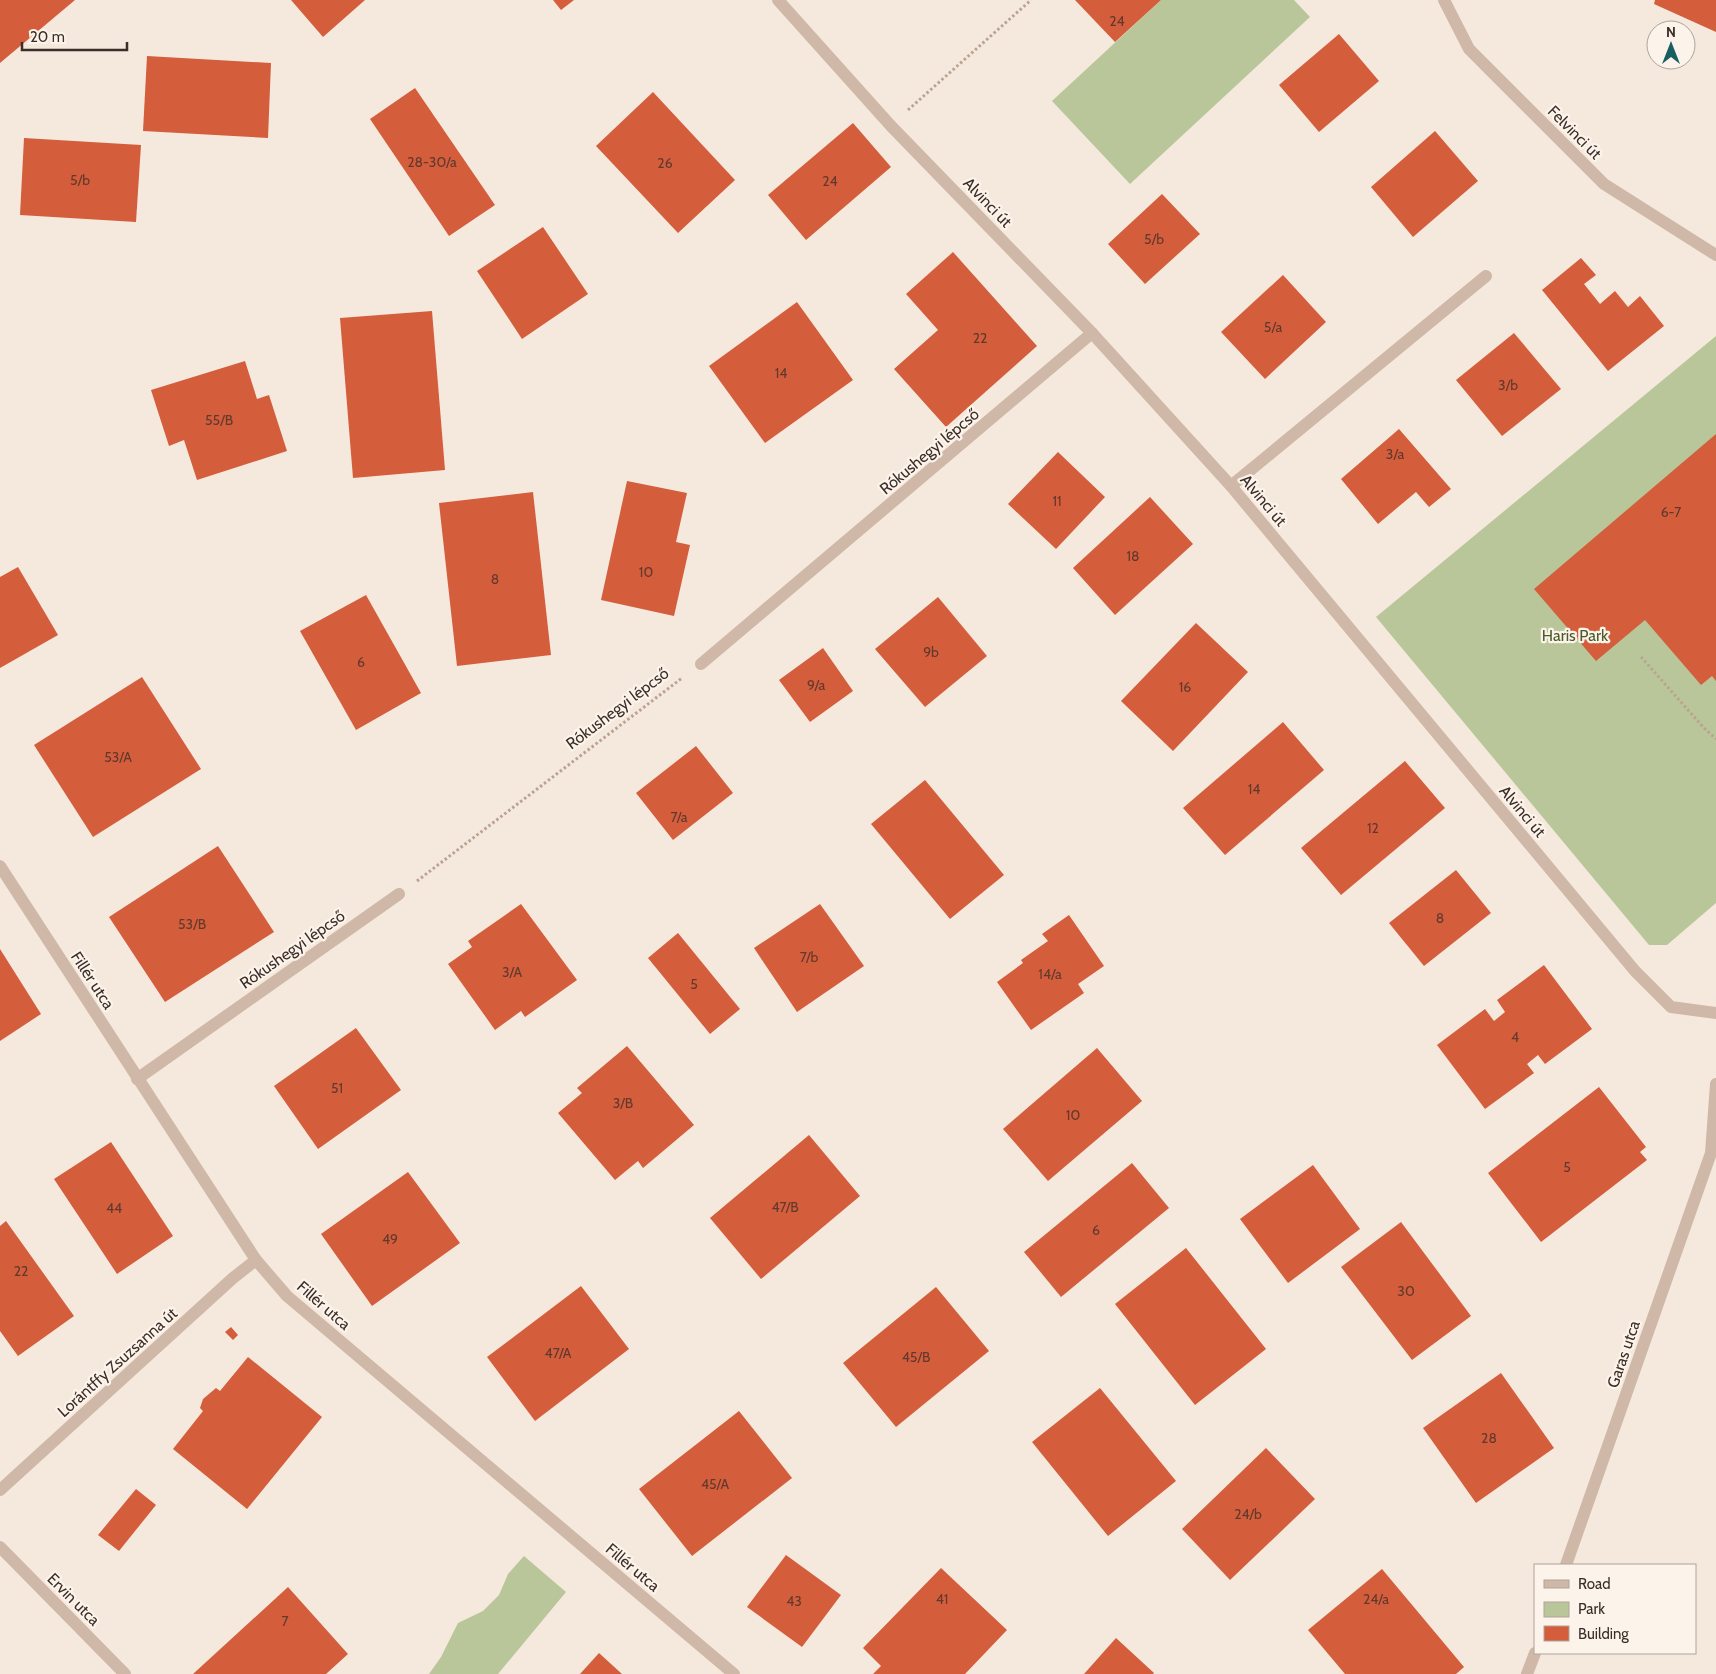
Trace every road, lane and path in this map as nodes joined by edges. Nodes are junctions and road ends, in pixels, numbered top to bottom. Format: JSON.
{"nodes":[{"id":1,"x":778,"y":0,"type":"edge"},
{"id":2,"x":1031,"y":0,"type":"edge"},
{"id":3,"x":1444,"y":0,"type":"edge"},
{"id":4,"x":891,"y":126,"type":"junction"},
{"id":5,"x":1716,"y":255,"type":"edge"},
{"id":6,"x":1486,"y":276,"type":"dead end"},
{"id":7,"x":1092,"y":333,"type":"junction"},
{"id":8,"x":1231,"y":486,"type":"junction"},
{"id":9,"x":1641,"y":657,"type":"dead end"},
{"id":10,"x":701,"y":664,"type":"joint"},
{"id":11,"x":1716,"y":739,"type":"edge"},
{"id":12,"x":0,"y":866,"type":"edge"},
{"id":13,"x":399,"y":894,"type":"joint"},
{"id":14,"x":1716,"y":1013,"type":"edge"},
{"id":15,"x":137,"y":1079,"type":"junction"},
{"id":16,"x":1716,"y":1084,"type":"edge"},
{"id":17,"x":1713,"y":1153,"type":"edge"},
{"id":18,"x":256,"y":1260,"type":"junction"},
{"id":19,"x":0,"y":1490,"type":"edge"},
{"id":20,"x":0,"y":1547,"type":"edge"},
{"id":21,"x":1566,"y":1564,"type":"edge"},
{"id":22,"x":1535,"y":1654,"type":"edge"},
{"id":23,"x":125,"y":1674,"type":"edge"},
{"id":24,"x":734,"y":1674,"type":"edge"},
{"id":25,"x":1527,"y":1674,"type":"edge"}],
"edges":[{"from":1,"to":4,"type":"street","name":"Alvinci út"},
{"from":2,"to":4,"type":"path"},
{"from":3,"to":5,"type":"street","name":"Felvinci út"},
{"from":4,"to":7,"type":"street","name":"Alvinci út"},
{"from":6,"to":8,"type":"street"},
{"from":7,"to":8,"type":"street","name":"Alvinci út"},
{"from":7,"to":10,"type":"street","name":"Rókushegyi lépcső"},
{"from":8,"to":14,"type":"street","name":"Alvinci út"},
{"from":9,"to":11,"type":"path"},
{"from":10,"to":13,"type":"path","name":"Rókushegyi lépcső"},
{"from":12,"to":15,"type":"street","name":"Fillér utca"},
{"from":13,"to":15,"type":"street","name":"Rókushegyi lépcső"},
{"from":15,"to":18,"type":"street","name":"Fillér utca"},
{"from":16,"to":17,"type":"street","name":"Garas utca"},
{"from":17,"to":21,"type":"street","name":"Garas utca"},
{"from":18,"to":19,"type":"street","name":"Lorántffy Zsuzsanna út"},
{"from":18,"to":24,"type":"street","name":"Fillér utca"},
{"from":20,"to":23,"type":"street","name":"Ervin utca"},
{"from":22,"to":25,"type":"street"}]}
